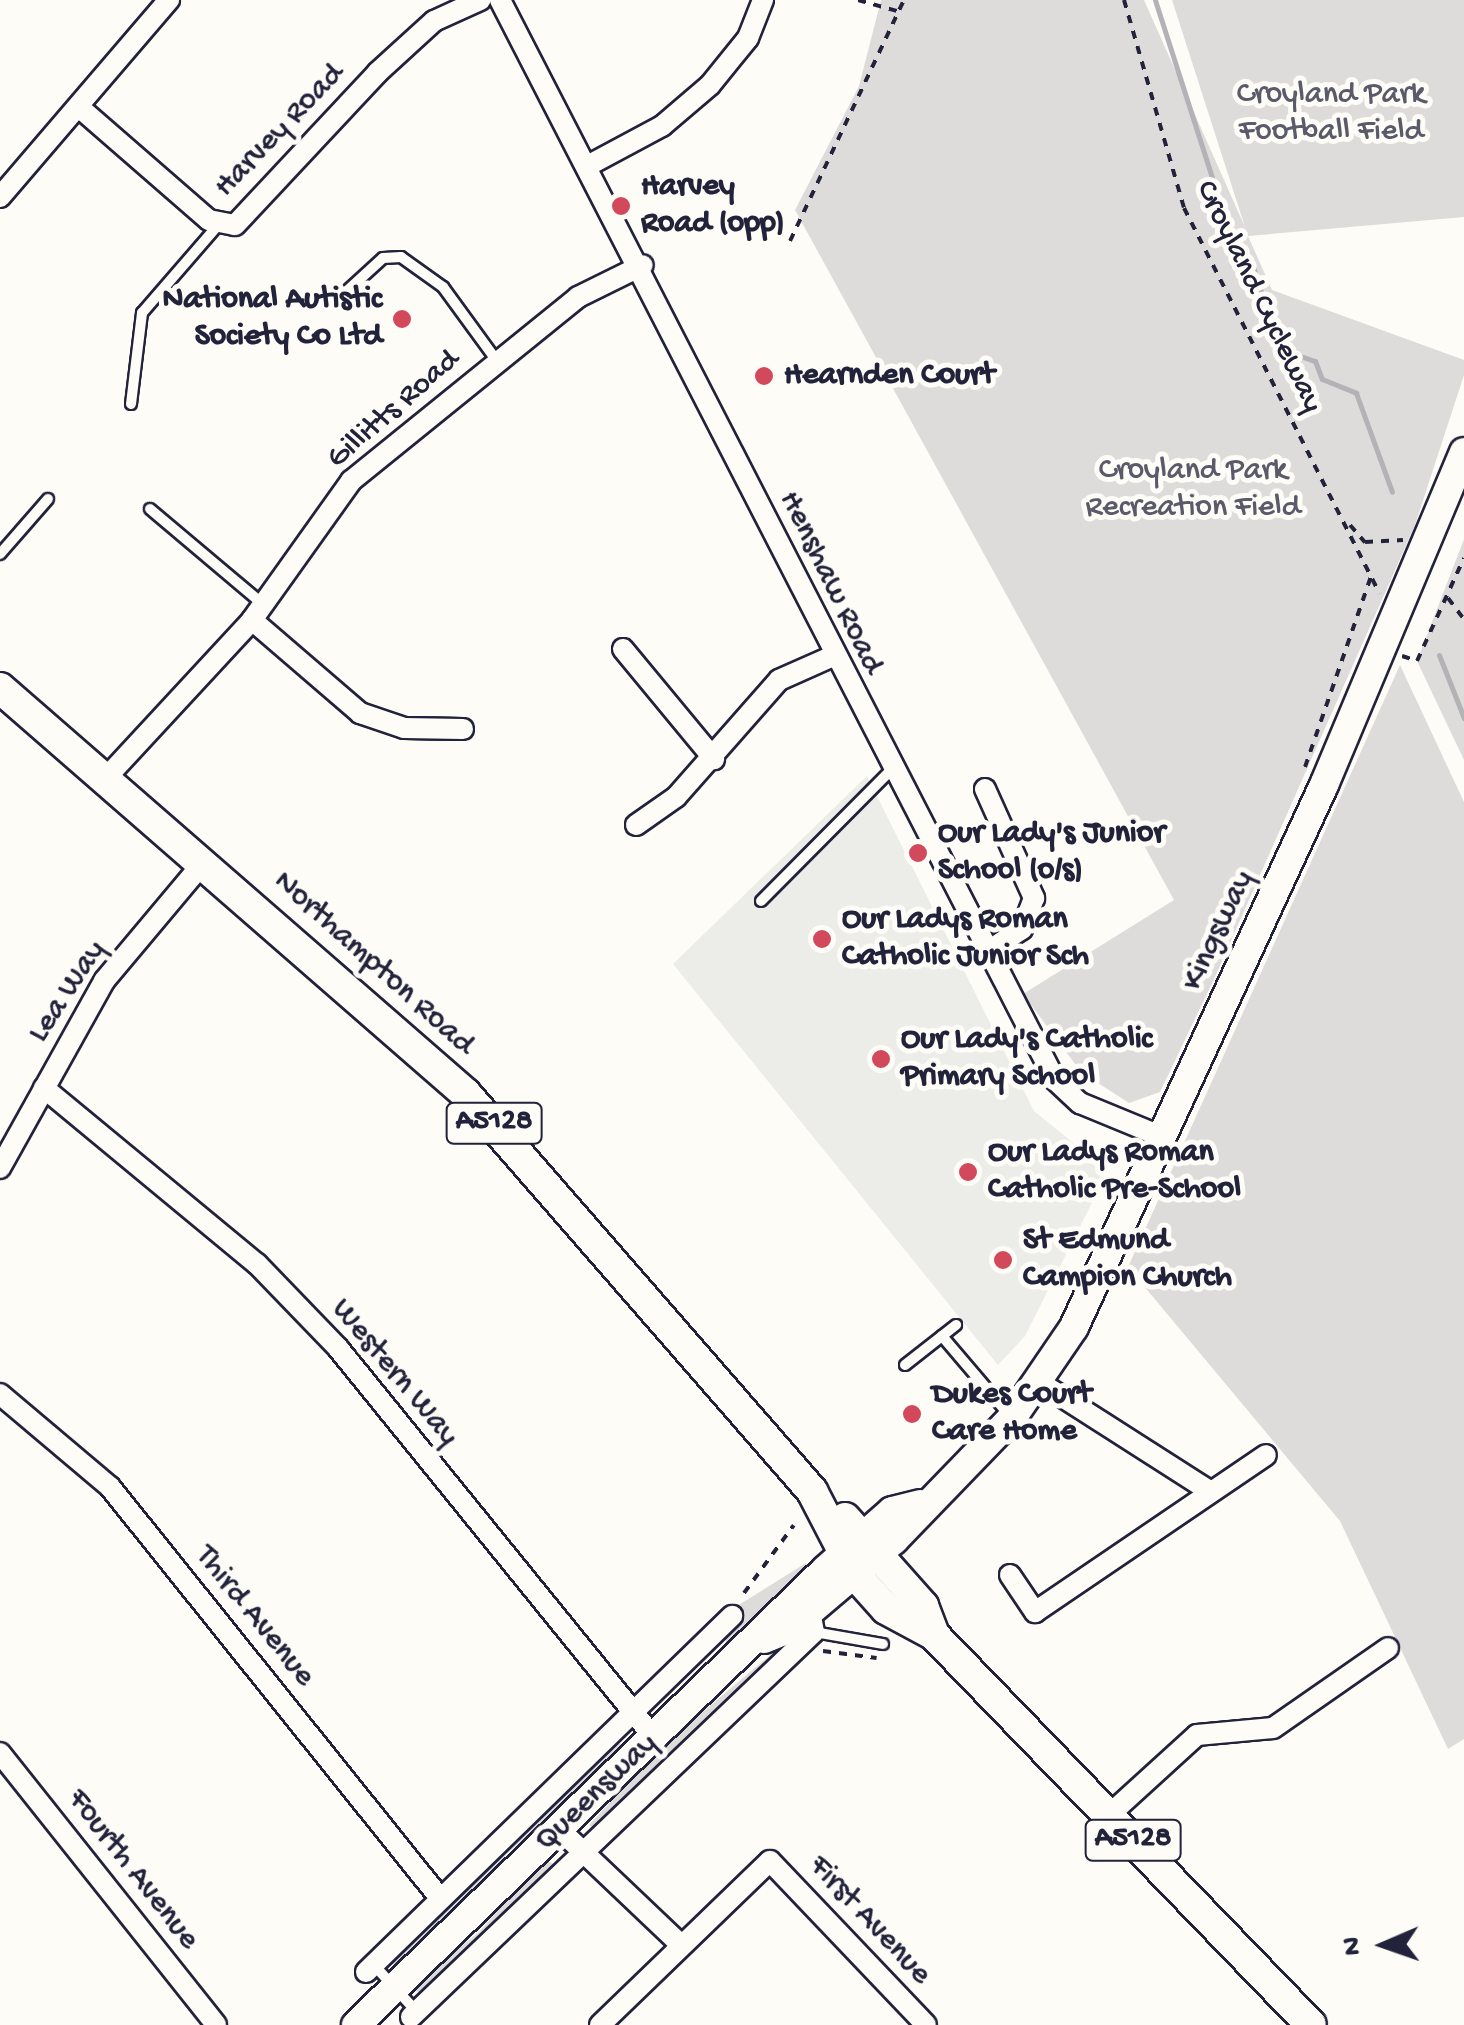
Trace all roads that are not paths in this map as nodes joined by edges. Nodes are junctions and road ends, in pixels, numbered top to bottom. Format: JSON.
{"nodes":[{"id":1,"x":169,"y":0,"type":"edge"},
{"id":2,"x":480,"y":0,"type":"edge"},
{"id":3,"x":500,"y":0,"type":"edge"},
{"id":4,"x":763,"y":0,"type":"edge"},
{"id":5,"x":80,"y":108,"type":"junction"},
{"id":6,"x":591,"y":164,"type":"junction"},
{"id":7,"x":0,"y":198,"type":"edge"},
{"id":8,"x":218,"y":224,"type":"junction"},
{"id":9,"x":643,"y":266,"type":"junction"},
{"id":10,"x":348,"y":290,"type":"dead end"},
{"id":11,"x":496,"y":361,"type":"junction"},
{"id":12,"x":131,"y":404,"type":"dead end"},
{"id":13,"x":1464,"y":452,"type":"edge"},
{"id":14,"x":48,"y":499,"type":"dead end"},
{"id":15,"x":150,"y":509,"type":"dead end"},
{"id":16,"x":0,"y":554,"type":"edge"},
{"id":17,"x":258,"y":612,"type":"junction"},
{"id":18,"x":623,"y":649,"type":"dead end"},
{"id":19,"x":831,"y":657,"type":"junction"},
{"id":20,"x":0,"y":688,"type":"edge"},
{"id":21,"x":463,"y":728,"type":"dead end"},
{"id":22,"x":714,"y":759,"type":"junction"},
{"id":23,"x":892,"y":770,"type":"junction"},
{"id":24,"x":106,"y":779,"type":"junction"},
{"id":25,"x":985,"y":789,"type":"dead end"},
{"id":26,"x":636,"y":825,"type":"dead end"},
{"id":27,"x":204,"y":862,"type":"junction"},
{"id":28,"x":760,"y":901,"type":"dead end"},
{"id":29,"x":988,"y":951,"type":"junction"},
{"id":30,"x":44,"y":1088,"type":"junction"},
{"id":31,"x":1163,"y":1137,"type":"junction"},
{"id":32,"x":0,"y":1168,"type":"edge"},
{"id":33,"x":956,"y":1324,"type":"dead end"},
{"id":34,"x":942,"y":1336,"type":"junction"},
{"id":35,"x":905,"y":1365,"type":"dead end"},
{"id":36,"x":1039,"y":1382,"type":"junction"},
{"id":37,"x":0,"y":1394,"type":"edge"},
{"id":38,"x":1012,"y":1418,"type":"junction"},
{"id":39,"x":1266,"y":1455,"type":"dead end"},
{"id":40,"x":781,"y":1464,"type":"junction"},
{"id":41,"x":1208,"y":1490,"type":"junction"},
{"id":42,"x":858,"y":1556,"type":"junction"},
{"id":43,"x":1010,"y":1575,"type":"dead end"},
{"id":44,"x":732,"y":1616,"type":"dead end"},
{"id":45,"x":812,"y":1622,"type":"junction"},
{"id":46,"x":934,"y":1635,"type":"junction"},
{"id":47,"x":764,"y":1639,"type":"junction"},
{"id":48,"x":883,"y":1644,"type":"dead end"},
{"id":49,"x":700,"y":1648,"type":"junction"},
{"id":50,"x":1388,"y":1648,"type":"dead end"},
{"id":51,"x":726,"y":1676,"type":"junction"},
{"id":52,"x":634,"y":1714,"type":"junction"},
{"id":53,"x":656,"y":1740,"type":"junction"},
{"id":54,"x":0,"y":1753,"type":"edge"},
{"id":55,"x":1109,"y":1815,"type":"junction"},
{"id":56,"x":559,"y":1829,"type":"junction"},
{"id":57,"x":585,"y":1854,"type":"junction"},
{"id":58,"x":440,"y":1898,"type":"junction"},
{"id":59,"x":678,"y":1942,"type":"junction"},
{"id":60,"x":370,"y":1968,"type":"joint"},
{"id":61,"x":394,"y":1987,"type":"junction"},
{"id":62,"x":413,"y":2014,"type":"joint"},
{"id":63,"x":216,"y":2025,"type":"edge"},
{"id":64,"x":356,"y":2025,"type":"edge"},
{"id":65,"x":600,"y":2025,"type":"edge"},
{"id":66,"x":926,"y":2025,"type":"edge"},
{"id":67,"x":1311,"y":2025,"type":"edge"}],
"edges":[{"from":1,"to":5,"type":"street"},
{"from":2,"to":8,"type":"street","name":"Harvey Road"},
{"from":3,"to":6,"type":"street","name":"Henshaw Road"},
{"from":4,"to":6,"type":"street"},
{"from":5,"to":7,"type":"street"},
{"from":5,"to":8,"type":"street","name":"Harvey Road"},
{"from":6,"to":9,"type":"street","name":"Henshaw Road"},
{"from":8,"to":12,"type":"lane"},
{"from":9,"to":11,"type":"street","name":"Gillitts Road"},
{"from":9,"to":19,"type":"street","name":"Henshaw Road"},
{"from":10,"to":11,"type":"lane"},
{"from":11,"to":17,"type":"street","name":"Gillitts Road"},
{"from":13,"to":31,"type":"street","name":"Kingsway"},
{"from":14,"to":16,"type":"lane"},
{"from":15,"to":17,"type":"lane"},
{"from":17,"to":21,"type":"street"},
{"from":17,"to":24,"type":"street","name":"Gillitts Road"},
{"from":18,"to":22,"type":"street"},
{"from":19,"to":22,"type":"street"},
{"from":19,"to":23,"type":"street","name":"Henshaw Road"},
{"from":20,"to":24,"type":"main road","name":"Northampton Road","number":"A5128"},
{"from":22,"to":26,"type":"street"},
{"from":23,"to":28,"type":"lane"},
{"from":23,"to":29,"type":"street","name":"Henshaw Road"},
{"from":24,"to":27,"type":"main road","name":"Northampton Road","number":"A5128"},
{"from":25,"to":29,"type":"street"},
{"from":27,"to":30,"type":"street","name":"Lea Way"},
{"from":27,"to":40,"type":"main road","name":"Northampton Road","number":"A5128"},
{"from":29,"to":31,"type":"street","name":"Henshaw Road"},
{"from":30,"to":32,"type":"street","name":"Lea Way"},
{"from":30,"to":52,"type":"street","name":"Western Way"},
{"from":31,"to":36,"type":"street","name":"Kingsway"},
{"from":33,"to":34,"type":"lane"},
{"from":34,"to":35,"type":"lane"},
{"from":34,"to":38,"type":"lane"},
{"from":36,"to":38,"type":"street","name":"Kingsway"},
{"from":36,"to":41,"type":"street"},
{"from":37,"to":58,"type":"street","name":"Third Avenue"},
{"from":38,"to":42,"type":"street","name":"Kingsway"},
{"from":39,"to":41,"type":"street"},
{"from":40,"to":42,"type":"main road","name":"Northampton Road","number":"A5128"},
{"from":40,"to":42,"type":"main road","name":"Northampton Road","number":"A5128"},
{"from":41,"to":43,"type":"street"},
{"from":42,"to":45,"type":"street","name":"Queensway"},
{"from":42,"to":46,"type":"main road","name":"Northampton Road","number":"A5128"},
{"from":42,"to":46,"type":"main road","name":"Northampton Road","number":"A5128"},
{"from":42,"to":47,"type":"street","name":"Queensway"},
{"from":44,"to":49,"type":"street"},
{"from":45,"to":47,"type":"street","name":"Queensway"},
{"from":45,"to":48,"type":"lane"},
{"from":45,"to":57,"type":"street","name":"Queensway"},
{"from":46,"to":55,"type":"main road","name":"Northampton Road","number":"A5128"},
{"from":47,"to":51,"type":"street","name":"Queensway"},
{"from":49,"to":51,"type":"lane"},
{"from":49,"to":52,"type":"street"},
{"from":50,"to":55,"type":"street"},
{"from":51,"to":53,"type":"street","name":"Queensway"},
{"from":52,"to":53,"type":"street","name":"Western Way"},
{"from":52,"to":58,"type":"street"},
{"from":53,"to":56,"type":"street","name":"Queensway"},
{"from":54,"to":63,"type":"street","name":"Fourth Avenue"},
{"from":55,"to":67,"type":"main road","name":"Northampton Road","number":"A5128"},
{"from":56,"to":57,"type":"street"},
{"from":56,"to":61,"type":"street","name":"Queensway"},
{"from":57,"to":59,"type":"street"},
{"from":57,"to":62,"type":"street","name":"Queensway"},
{"from":58,"to":60,"type":"street"},
{"from":59,"to":65,"type":"street"},
{"from":59,"to":66,"type":"street","name":"First Avenue"},
{"from":60,"to":61,"type":"lane"},
{"from":61,"to":62,"type":"lane"},
{"from":61,"to":64,"type":"street","name":"Queensway"}]}
